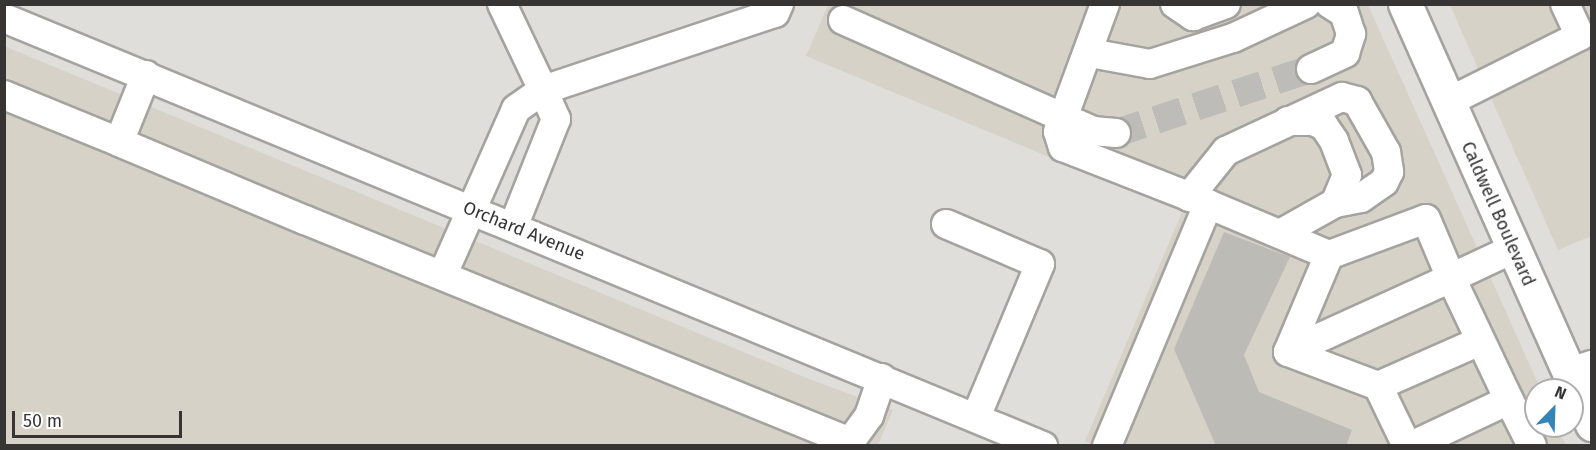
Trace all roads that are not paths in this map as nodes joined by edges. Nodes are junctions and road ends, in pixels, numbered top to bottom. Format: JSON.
{"nodes":[{"id":1,"x":502,"y":4,"type":"edge"},
{"id":2,"x":779,"y":4,"type":"edge"},
{"id":3,"x":1105,"y":4,"type":"edge"},
{"id":4,"x":1175,"y":4,"type":"edge"},
{"id":5,"x":1226,"y":4,"type":"edge"},
{"id":6,"x":1306,"y":4,"type":"edge"},
{"id":7,"x":1330,"y":4,"type":"edge"},
{"id":8,"x":1405,"y":4,"type":"edge"},
{"id":9,"x":1565,"y":4,"type":"edge"},
{"id":10,"x":4,"y":18,"type":"edge"},
{"id":11,"x":843,"y":20,"type":"dead end"},
{"id":12,"x":1586,"y":34,"type":"edge"},
{"id":13,"x":1090,"y":52,"type":"junction"},
{"id":14,"x":1311,"y":69,"type":"tunnel mouth"},
{"id":15,"x":146,"y":75,"type":"junction"},
{"id":16,"x":543,"y":90,"type":"junction"},
{"id":17,"x":4,"y":95,"type":"edge"},
{"id":18,"x":1448,"y":102,"type":"junction"},
{"id":19,"x":1064,"y":118,"type":"junction"},
{"id":20,"x":1288,"y":121,"type":"junction"},
{"id":21,"x":1116,"y":133,"type":"tunnel mouth"},
{"id":22,"x":119,"y":142,"type":"junction"},
{"id":23,"x":1199,"y":201,"type":"junction"},
{"id":24,"x":1335,"y":203,"type":"junction"},
{"id":25,"x":473,"y":210,"type":"junction"},
{"id":26,"x":946,"y":225,"type":"dead end"},
{"id":27,"x":513,"y":227,"type":"junction"},
{"id":28,"x":1280,"y":234,"type":"junction"},
{"id":29,"x":1513,"y":249,"type":"junction"},
{"id":30,"x":1329,"y":255,"type":"junction"},
{"id":31,"x":443,"y":274,"type":"junction"},
{"id":32,"x":1451,"y":278,"type":"junction"},
{"id":33,"x":1480,"y":341,"type":"junction"},
{"id":34,"x":1288,"y":352,"type":"junction"},
{"id":35,"x":1581,"y":369,"type":"edge"},
{"id":36,"x":882,"y":378,"type":"junction"},
{"id":37,"x":1377,"y":386,"type":"junction"},
{"id":38,"x":1509,"y":400,"type":"junction"},
{"id":39,"x":976,"y":417,"type":"junction"},
{"id":40,"x":1592,"y":424,"type":"edge"},
{"id":41,"x":1039,"y":445,"type":"edge"},
{"id":42,"x":1107,"y":446,"type":"edge"},
{"id":43,"x":1409,"y":446,"type":"edge"},
{"id":44,"x":1532,"y":446,"type":"edge"}],
"edges":[{"from":1,"to":16,"type":"street"},
{"from":2,"to":16,"type":"street"},
{"from":3,"to":13,"type":"street"},
{"from":4,"to":5,"type":"street"},
{"from":6,"to":13,"type":"street"},
{"from":7,"to":14,"type":"street"},
{"from":8,"to":18,"type":"main road","name":"Caldwell Boulevard"},
{"from":9,"to":12,"type":"street"},
{"from":10,"to":15,"type":"street","name":"Orchard Avenue"},
{"from":11,"to":19,"type":"street"},
{"from":12,"to":18,"type":"street"},
{"from":13,"to":19,"type":"street"},
{"from":15,"to":22,"type":"street"},
{"from":15,"to":25,"type":"street","name":"Orchard Avenue"},
{"from":16,"to":25,"type":"street"},
{"from":16,"to":27,"type":"street"},
{"from":17,"to":22,"type":"street"},
{"from":18,"to":29,"type":"main road","name":"Caldwell Boulevard"},
{"from":19,"to":21,"type":"street"},
{"from":19,"to":23,"type":"street"},
{"from":20,"to":23,"type":"street"},
{"from":20,"to":24,"type":"street"},
{"from":20,"to":24,"type":"street"},
{"from":22,"to":31,"type":"street"},
{"from":23,"to":28,"type":"street"},
{"from":23,"to":42,"type":"street"},
{"from":24,"to":28,"type":"street"},
{"from":25,"to":27,"type":"street","name":"Orchard Avenue"},
{"from":25,"to":31,"type":"street"},
{"from":26,"to":39,"type":"street"},
{"from":27,"to":36,"type":"street","name":"Orchard Avenue"},
{"from":28,"to":30,"type":"street"},
{"from":29,"to":32,"type":"street"},
{"from":29,"to":35,"type":"main road","name":"Caldwell Boulevard"},
{"from":30,"to":32,"type":"street"},
{"from":30,"to":34,"type":"street"},
{"from":31,"to":36,"type":"street"},
{"from":32,"to":33,"type":"street"},
{"from":32,"to":34,"type":"street"},
{"from":33,"to":37,"type":"street"},
{"from":33,"to":38,"type":"street"},
{"from":34,"to":37,"type":"street"},
{"from":35,"to":40,"type":"main road","name":"Caldwell Boulevard"},
{"from":36,"to":39,"type":"street","name":"Orchard Avenue"},
{"from":37,"to":43,"type":"street"},
{"from":38,"to":43,"type":"street"},
{"from":38,"to":44,"type":"street"},
{"from":39,"to":41,"type":"street","name":"Orchard Avenue"}]}
